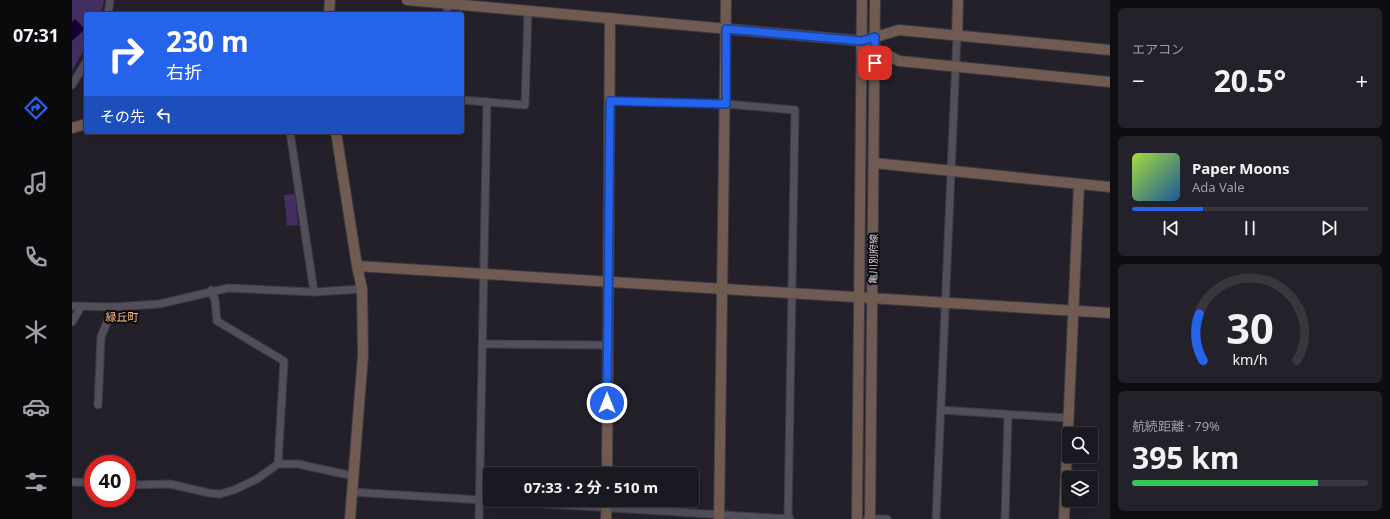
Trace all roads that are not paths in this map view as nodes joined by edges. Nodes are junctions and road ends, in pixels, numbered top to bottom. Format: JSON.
{"nodes":[{"id":1,"x":110,"y":0,"type":"edge"},
{"id":2,"x":330,"y":0,"type":"edge"},
{"id":3,"x":407,"y":0,"type":"edge"},
{"id":4,"x":726,"y":0,"type":"edge"},
{"id":5,"x":862,"y":0,"type":"edge"},
{"id":6,"x":875,"y":0,"type":"edge"},
{"id":7,"x":958,"y":0,"type":"edge"},
{"id":8,"x":487,"y":4,"type":"edge"},
{"id":9,"x":448,"y":9,"type":"edge"},
{"id":10,"x":528,"y":11,"type":"junction"},
{"id":11,"x":108,"y":12,"type":"edge"},
{"id":12,"x":329,"y":12,"type":"edge"},
{"id":13,"x":610,"y":18,"type":"junction"},
{"id":14,"x":726,"y":29,"type":"junction"},
{"id":15,"x":957,"y":35,"type":"junction"},
{"id":16,"x":875,"y":37,"type":"junction"},
{"id":17,"x":862,"y":41,"type":"junction"},
{"id":18,"x":875,"y":48,"type":"junction"},
{"id":19,"x":1110,"y":50,"type":"edge"},
{"id":20,"x":84,"y":65,"type":"edge"},
{"id":21,"x":956,"y":67,"type":"junction"},
{"id":22,"x":1110,"y":82,"type":"edge"},
{"id":23,"x":72,"y":86,"type":"edge"},
{"id":24,"x":464,"y":100,"type":"edge"},
{"id":25,"x":610,"y":101,"type":"junction"},
{"id":26,"x":487,"y":102,"type":"junction"},
{"id":27,"x":726,"y":104,"type":"junction"},
{"id":28,"x":84,"y":125,"type":"edge"},
{"id":29,"x":72,"y":128,"type":"edge"},
{"id":30,"x":290,"y":134,"type":"edge"},
{"id":31,"x":336,"y":134,"type":"edge"},
{"id":32,"x":874,"y":163,"type":"junction"},
{"id":33,"x":952,"y":171,"type":"junction"},
{"id":34,"x":1079,"y":184,"type":"junction"},
{"id":35,"x":1110,"y":187,"type":"edge"},
{"id":36,"x":357,"y":266,"type":"junction"},
{"id":37,"x":483,"y":273,"type":"junction"},
{"id":38,"x":608,"y":281,"type":"junction"},
{"id":39,"x":723,"y":288,"type":"junction"},
{"id":40,"x":362,"y":289,"type":"junction"},
{"id":41,"x":211,"y":290,"type":"junction"},
{"id":42,"x":314,"y":292,"type":"junction"},
{"id":43,"x":792,"y":292,"type":"junction"},
{"id":44,"x":859,"y":297,"type":"junction"},
{"id":45,"x":872,"y":298,"type":"junction"},
{"id":46,"x":945,"y":303,"type":"junction"},
{"id":47,"x":72,"y":306,"type":"edge"},
{"id":48,"x":81,"y":307,"type":"junction"},
{"id":49,"x":114,"y":307,"type":"junction"},
{"id":50,"x":1073,"y":311,"type":"junction"},
{"id":51,"x":1110,"y":313,"type":"edge"},
{"id":52,"x":72,"y":322,"type":"edge"},
{"id":53,"x":482,"y":344,"type":"junction"},
{"id":54,"x":607,"y":346,"type":"junction"},
{"id":55,"x":98,"y":405,"type":"dead end"},
{"id":56,"x":942,"y":410,"type":"junction"},
{"id":57,"x":1008,"y":415,"type":"junction"},
{"id":58,"x":1068,"y":418,"type":"junction"},
{"id":59,"x":278,"y":464,"type":"junction"},
{"id":60,"x":607,"y":467,"type":"edge"},
{"id":61,"x":353,"y":476,"type":"junction"},
{"id":62,"x":72,"y":482,"type":"edge"},
{"id":63,"x":84,"y":483,"type":"edge"},
{"id":64,"x":136,"y":485,"type":"edge"},
{"id":65,"x":352,"y":492,"type":"junction"},
{"id":66,"x":480,"y":500,"type":"junction"},
{"id":67,"x":483,"y":500,"type":"edge"},
{"id":68,"x":606,"y":507,"type":"edge"},
{"id":69,"x":632,"y":507,"type":"edge"},
{"id":70,"x":719,"y":517,"type":"edge"},
{"id":71,"x":350,"y":519,"type":"edge"},
{"id":72,"x":479,"y":519,"type":"edge"},
{"id":73,"x":606,"y":519,"type":"edge"},
{"id":74,"x":789,"y":519,"type":"edge"},
{"id":75,"x":857,"y":519,"type":"edge"},
{"id":76,"x":869,"y":519,"type":"edge"},
{"id":77,"x":887,"y":519,"type":"edge"},
{"id":78,"x":936,"y":519,"type":"edge"},
{"id":79,"x":1005,"y":519,"type":"edge"},
{"id":80,"x":1064,"y":519,"type":"edge"}],
"edges":[{"from":1,"to":11,"type":"street"},
{"from":2,"to":12,"type":"street"},
{"from":3,"to":9,"type":"street"},
{"from":4,"to":14,"type":"street"},
{"from":5,"to":17,"type":"street","name":"亀川別府線"},
{"from":6,"to":16,"type":"street","name":"亀川別府線"},
{"from":7,"to":15,"type":"street"},
{"from":8,"to":9,"type":"street"},
{"from":8,"to":10,"type":"street"},
{"from":10,"to":13,"type":"street"},
{"from":10,"to":26,"type":"street"},
{"from":13,"to":14,"type":"street"},
{"from":13,"to":25,"type":"street"},
{"from":14,"to":17,"type":"street"},
{"from":14,"to":27,"type":"street"},
{"from":15,"to":16,"type":"street"},
{"from":15,"to":19,"type":"street"},
{"from":15,"to":21,"type":"street"},
{"from":16,"to":17,"type":"street"},
{"from":16,"to":18,"type":"street","name":"亀川別府線"},
{"from":17,"to":18,"type":"street"},
{"from":17,"to":44,"type":"street","name":"亀川別府線"},
{"from":18,"to":21,"type":"street"},
{"from":18,"to":32,"type":"street","name":"亀川別府線"},
{"from":20,"to":23,"type":"street"},
{"from":21,"to":22,"type":"street"},
{"from":21,"to":33,"type":"street"},
{"from":24,"to":26,"type":"street"},
{"from":25,"to":27,"type":"street"},
{"from":25,"to":38,"type":"street"},
{"from":26,"to":37,"type":"street"},
{"from":27,"to":39,"type":"street"},
{"from":27,"to":43,"type":"street"},
{"from":28,"to":29,"type":"street"},
{"from":30,"to":42,"type":"street"},
{"from":31,"to":36,"type":"street"},
{"from":32,"to":33,"type":"street"},
{"from":32,"to":45,"type":"street","name":"亀川別府線"},
{"from":33,"to":34,"type":"street"},
{"from":33,"to":46,"type":"street"},
{"from":34,"to":35,"type":"street"},
{"from":34,"to":50,"type":"street"},
{"from":36,"to":37,"type":"street"},
{"from":36,"to":40,"type":"street"},
{"from":37,"to":38,"type":"street"},
{"from":37,"to":53,"type":"street"},
{"from":38,"to":39,"type":"street"},
{"from":38,"to":54,"type":"street"},
{"from":39,"to":43,"type":"street"},
{"from":39,"to":70,"type":"street"},
{"from":40,"to":42,"type":"street"},
{"from":40,"to":61,"type":"street"},
{"from":41,"to":42,"type":"street"},
{"from":41,"to":49,"type":"street"},
{"from":41,"to":59,"type":"street"},
{"from":43,"to":44,"type":"street"},
{"from":43,"to":74,"type":"street"},
{"from":44,"to":45,"type":"street"},
{"from":44,"to":75,"type":"street","name":"亀川別府線"},
{"from":45,"to":46,"type":"street"},
{"from":45,"to":76,"type":"street","name":"亀川別府線"},
{"from":46,"to":50,"type":"street"},
{"from":46,"to":56,"type":"street"},
{"from":47,"to":48,"type":"street"},
{"from":48,"to":49,"type":"street"},
{"from":48,"to":52,"type":"street"},
{"from":49,"to":55,"type":"street"},
{"from":50,"to":51,"type":"street"},
{"from":50,"to":58,"type":"street"},
{"from":53,"to":54,"type":"street"},
{"from":53,"to":66,"type":"street"},
{"from":54,"to":60,"type":"street"},
{"from":56,"to":57,"type":"street"},
{"from":56,"to":78,"type":"street"},
{"from":57,"to":58,"type":"street"},
{"from":57,"to":79,"type":"street"},
{"from":58,"to":80,"type":"street"},
{"from":59,"to":61,"type":"street"},
{"from":59,"to":64,"type":"street"},
{"from":61,"to":65,"type":"street"},
{"from":62,"to":63,"type":"street"},
{"from":65,"to":66,"type":"street"},
{"from":65,"to":71,"type":"street"},
{"from":66,"to":67,"type":"street"},
{"from":66,"to":72,"type":"street"},
{"from":68,"to":73,"type":"street"},
{"from":69,"to":70,"type":"street"},
{"from":70,"to":74,"type":"street"},
{"from":76,"to":77,"type":"street"}]}
